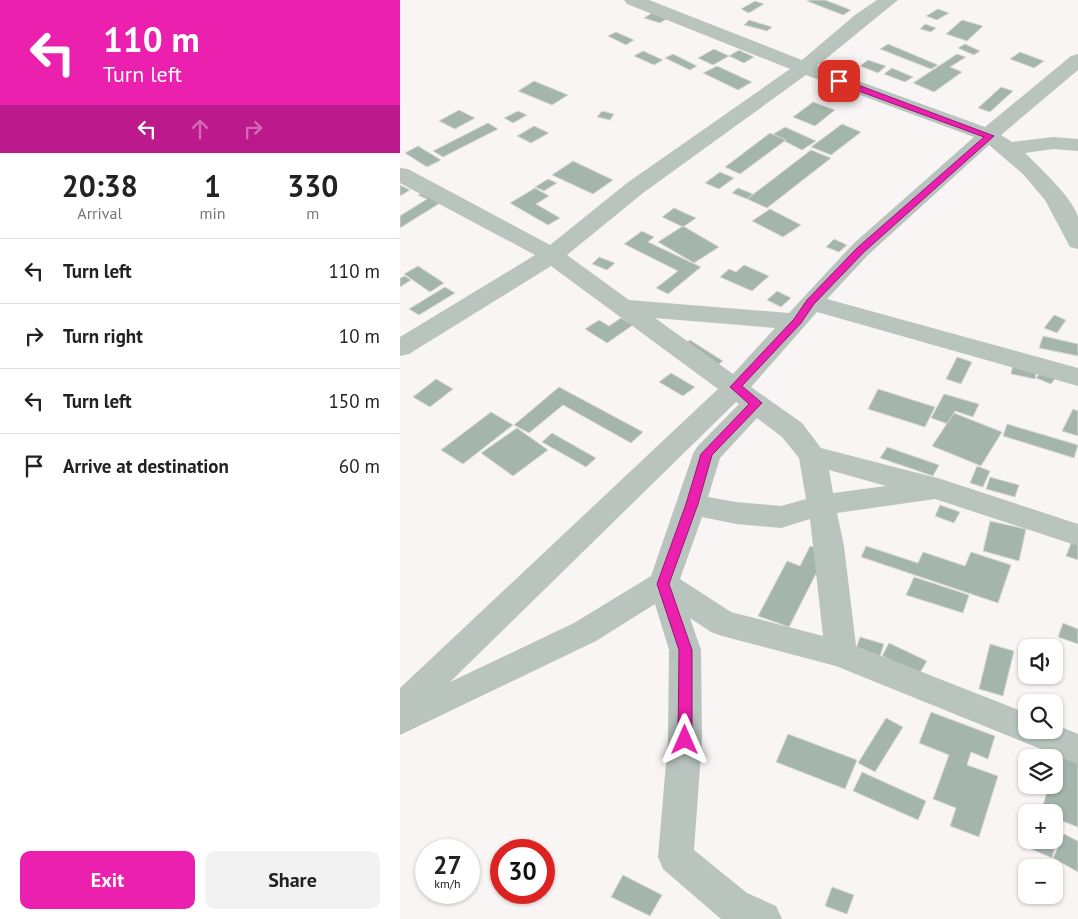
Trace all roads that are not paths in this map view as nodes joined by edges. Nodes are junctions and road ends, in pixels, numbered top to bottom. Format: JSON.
{"nodes":[{"id":1,"x":632,"y":0,"type":"edge"},
{"id":2,"x":889,"y":0,"type":"edge"},
{"id":3,"x":1077,"y":62,"type":"edge"},
{"id":4,"x":804,"y":68,"type":"junction"},
{"id":5,"x":990,"y":136,"type":"junction"},
{"id":6,"x":1078,"y":145,"type":"edge"},
{"id":7,"x":1009,"y":150,"type":"junction"},
{"id":8,"x":400,"y":174,"type":"edge"},
{"id":9,"x":1078,"y":242,"type":"edge"},
{"id":10,"x":552,"y":255,"type":"junction"},
{"id":11,"x":621,"y":306,"type":"junction"},
{"id":12,"x":804,"y":312,"type":"junction"},
{"id":13,"x":400,"y":348,"type":"edge"},
{"id":14,"x":1078,"y":378,"type":"edge"},
{"id":15,"x":746,"y":395,"type":"junction"},
{"id":16,"x":812,"y":456,"type":"junction"},
{"id":17,"x":941,"y":490,"type":"junction"},
{"id":18,"x":692,"y":504,"type":"junction"},
{"id":19,"x":820,"y":505,"type":"junction"},
{"id":20,"x":1078,"y":535,"type":"edge"},
{"id":21,"x":663,"y":584,"type":"junction"},
{"id":22,"x":841,"y":654,"type":"junction"},
{"id":23,"x":400,"y":709,"type":"edge"},
{"id":24,"x":400,"y":721,"type":"edge"},
{"id":25,"x":1018,"y":725,"type":"edge"},
{"id":26,"x":1053,"y":739,"type":"edge"},
{"id":27,"x":1078,"y":749,"type":"edge"},
{"id":28,"x":763,"y":919,"type":"edge"}],
"edges":[{"from":1,"to":4,"type":"street"},
{"from":2,"to":4,"type":"street"},
{"from":3,"to":5,"type":"street"},
{"from":4,"to":5,"type":"street"},
{"from":4,"to":10,"type":"street"},
{"from":5,"to":7,"type":"street"},
{"from":5,"to":12,"type":"street"},
{"from":6,"to":7,"type":"street"},
{"from":7,"to":9,"type":"street"},
{"from":8,"to":10,"type":"street"},
{"from":10,"to":11,"type":"street"},
{"from":10,"to":13,"type":"street"},
{"from":11,"to":12,"type":"street"},
{"from":11,"to":15,"type":"street"},
{"from":12,"to":14,"type":"street"},
{"from":12,"to":15,"type":"street"},
{"from":15,"to":16,"type":"street"},
{"from":15,"to":18,"type":"street"},
{"from":15,"to":23,"type":"street"},
{"from":16,"to":17,"type":"street"},
{"from":16,"to":19,"type":"street"},
{"from":17,"to":19,"type":"street"},
{"from":17,"to":20,"type":"street"},
{"from":18,"to":19,"type":"street"},
{"from":18,"to":21,"type":"street"},
{"from":19,"to":22,"type":"street"},
{"from":21,"to":22,"type":"street"},
{"from":21,"to":24,"type":"street"},
{"from":21,"to":28,"type":"street"},
{"from":22,"to":25,"type":"street"},
{"from":26,"to":27,"type":"street"}]}
